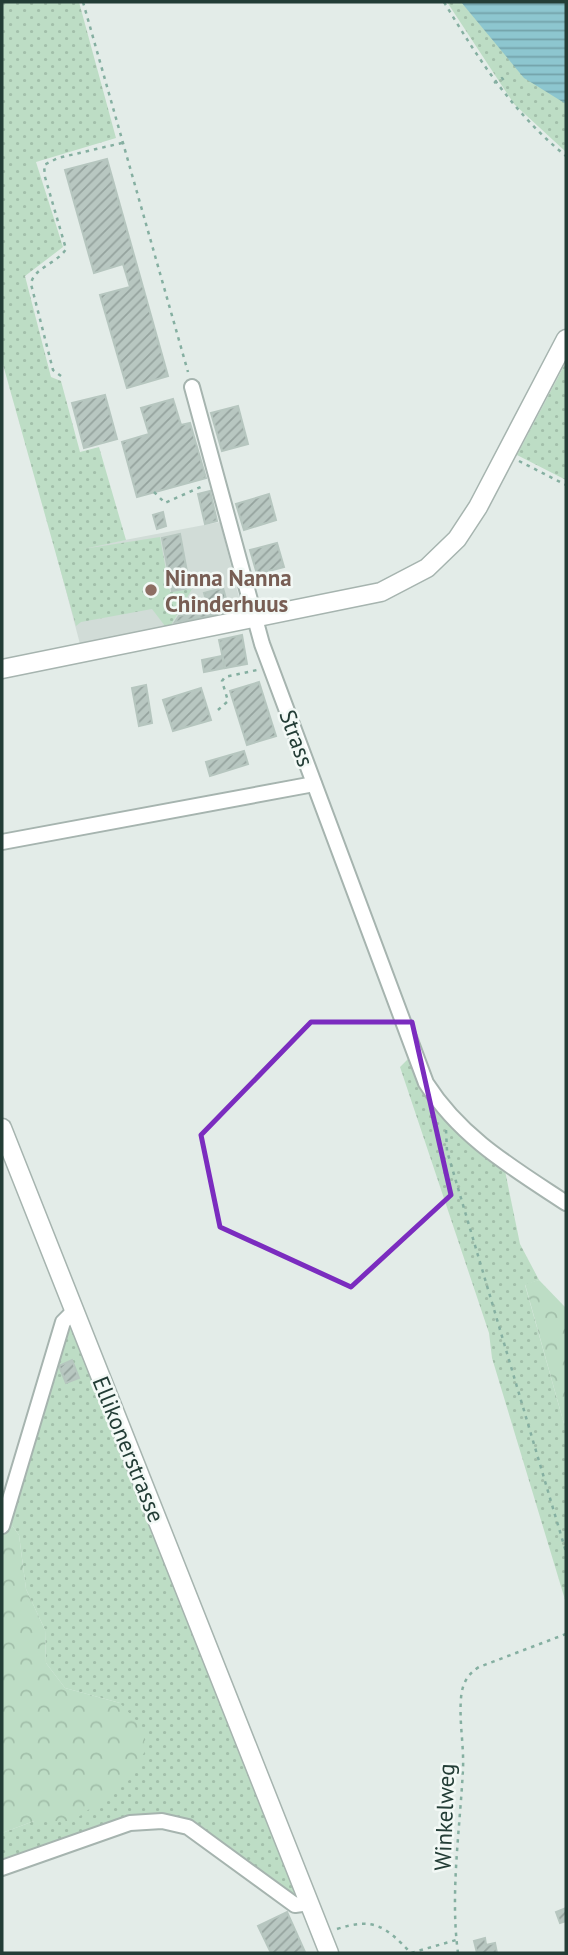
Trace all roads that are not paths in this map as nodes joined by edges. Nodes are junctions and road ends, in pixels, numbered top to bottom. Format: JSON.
{"nodes":[{"id":1,"x":566,"y":339,"type":"edge"},
{"id":2,"x":192,"y":387,"type":"road end"},
{"id":3,"x":257,"y":619,"type":"junction"},
{"id":4,"x":2,"y":669,"type":"edge"},
{"id":5,"x":314,"y":784,"type":"junction"},
{"id":6,"x":2,"y":842,"type":"edge"},
{"id":7,"x":2,"y":1128,"type":"edge"},
{"id":8,"x":566,"y":1203,"type":"edge"},
{"id":9,"x":74,"y":1311,"type":"junction"},
{"id":10,"x":2,"y":1526,"type":"edge"},
{"id":11,"x":2,"y":1868,"type":"edge"},
{"id":12,"x":309,"y":1903,"type":"junction"},
{"id":13,"x":329,"y":1953,"type":"edge"}],
"edges":[{"from":1,"to":3,"type":"street"},
{"from":2,"to":3,"type":"street","name":"Strass"},
{"from":3,"to":4,"type":"street"},
{"from":3,"to":5,"type":"street","name":"Strass"},
{"from":5,"to":6,"type":"street","name":"Strass"},
{"from":5,"to":8,"type":"street"},
{"from":7,"to":9,"type":"street","name":"Ellikonerstrasse"},
{"from":9,"to":10,"type":"street"},
{"from":9,"to":12,"type":"street","name":"Ellikonerstrasse"},
{"from":11,"to":12,"type":"street"},
{"from":12,"to":13,"type":"street","name":"Ellikonerstrasse"}]}
